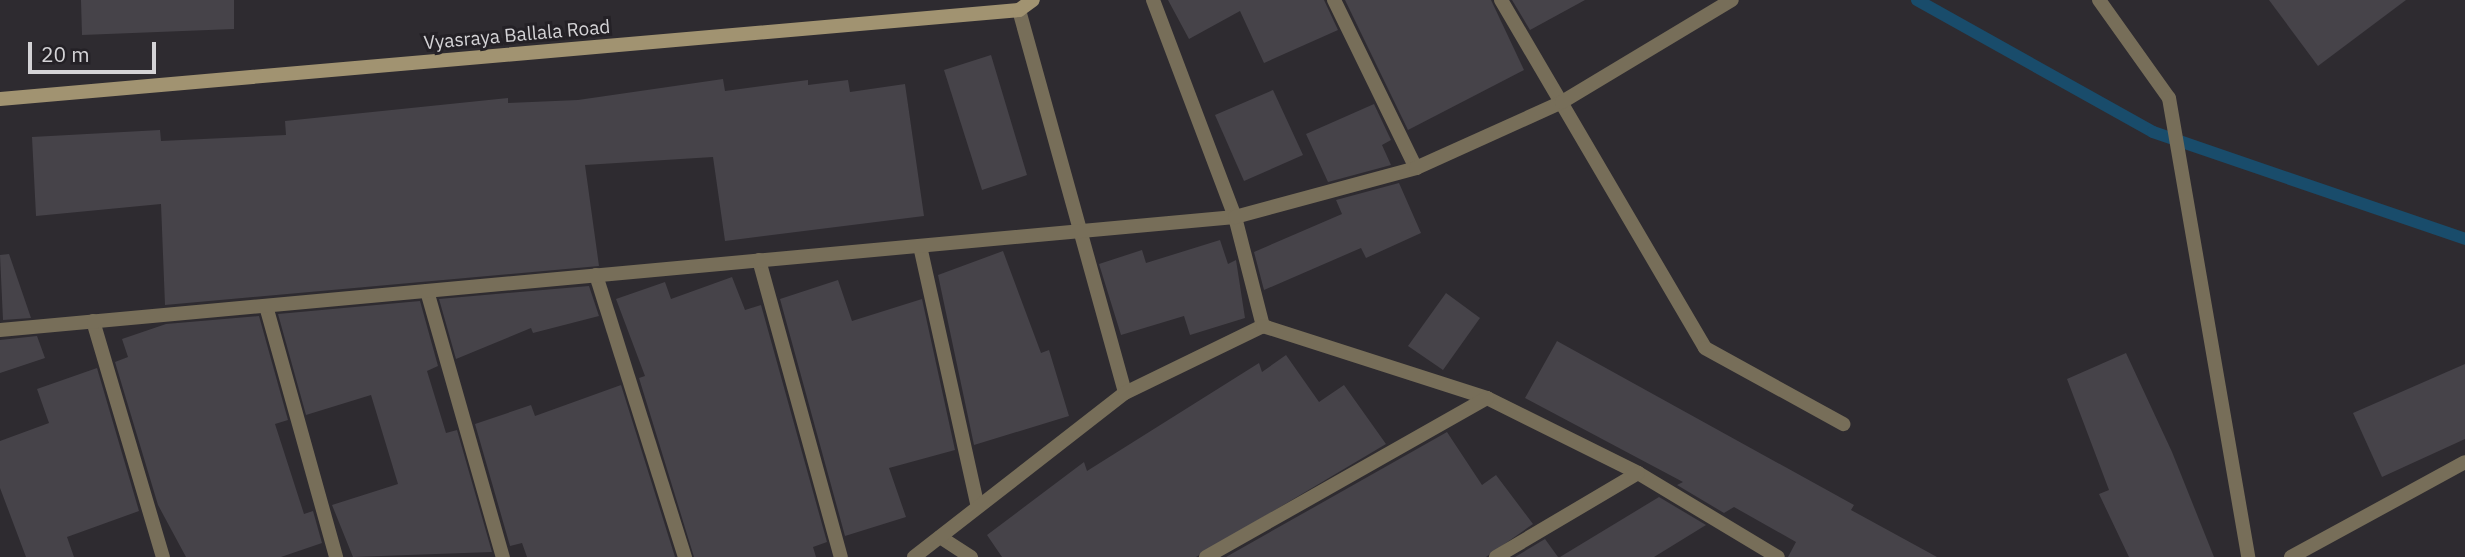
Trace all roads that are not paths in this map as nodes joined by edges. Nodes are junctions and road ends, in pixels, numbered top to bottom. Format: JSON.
{"nodes":[{"id":1,"x":1033,"y":0,"type":"edge"},
{"id":2,"x":1153,"y":0,"type":"edge"},
{"id":3,"x":1334,"y":0,"type":"edge"},
{"id":4,"x":1501,"y":0,"type":"edge"},
{"id":5,"x":1731,"y":0,"type":"edge"},
{"id":6,"x":2099,"y":0,"type":"edge"},
{"id":7,"x":1019,"y":10,"type":"junction"},
{"id":8,"x":0,"y":99,"type":"edge"},
{"id":9,"x":1562,"y":102,"type":"junction"},
{"id":10,"x":1416,"y":168,"type":"junction"},
{"id":11,"x":1235,"y":217,"type":"junction"},
{"id":12,"x":1076,"y":231,"type":"junction"},
{"id":13,"x":920,"y":246,"type":"junction"},
{"id":14,"x":759,"y":260,"type":"junction"},
{"id":15,"x":596,"y":275,"type":"junction"},
{"id":16,"x":426,"y":291,"type":"junction"},
{"id":17,"x":266,"y":306,"type":"junction"},
{"id":18,"x":93,"y":321,"type":"junction"},
{"id":19,"x":1263,"y":326,"type":"junction"},
{"id":20,"x":0,"y":330,"type":"edge"},
{"id":21,"x":1125,"y":393,"type":"junction"},
{"id":22,"x":1487,"y":398,"type":"junction"},
{"id":23,"x":1843,"y":424,"type":"dead end"},
{"id":24,"x":2465,"y":463,"type":"edge"},
{"id":25,"x":1638,"y":473,"type":"junction"},
{"id":26,"x":978,"y":507,"type":"junction"},
{"id":27,"x":940,"y":537,"type":"junction"},
{"id":28,"x":163,"y":557,"type":"edge"},
{"id":29,"x":337,"y":557,"type":"edge"},
{"id":30,"x":503,"y":557,"type":"edge"},
{"id":31,"x":685,"y":557,"type":"edge"},
{"id":32,"x":841,"y":557,"type":"edge"},
{"id":33,"x":914,"y":557,"type":"edge"},
{"id":34,"x":971,"y":557,"type":"edge"},
{"id":35,"x":1206,"y":557,"type":"edge"},
{"id":36,"x":1496,"y":557,"type":"edge"},
{"id":37,"x":1778,"y":557,"type":"edge"},
{"id":38,"x":2248,"y":557,"type":"edge"},
{"id":39,"x":2291,"y":557,"type":"edge"}],
"edges":[{"from":1,"to":7,"type":"street"},
{"from":2,"to":11,"type":"street"},
{"from":3,"to":10,"type":"street"},
{"from":4,"to":9,"type":"street"},
{"from":5,"to":9,"type":"street"},
{"from":6,"to":38,"type":"street"},
{"from":7,"to":8,"type":"street","name":"Vyasraya Ballala Road"},
{"from":7,"to":12,"type":"street"},
{"from":9,"to":10,"type":"street"},
{"from":9,"to":23,"type":"street"},
{"from":10,"to":11,"type":"street"},
{"from":11,"to":12,"type":"street"},
{"from":11,"to":19,"type":"street"},
{"from":12,"to":13,"type":"street"},
{"from":12,"to":21,"type":"street"},
{"from":13,"to":14,"type":"street"},
{"from":13,"to":26,"type":"street"},
{"from":14,"to":15,"type":"street"},
{"from":14,"to":32,"type":"street"},
{"from":15,"to":16,"type":"street"},
{"from":15,"to":31,"type":"street"},
{"from":16,"to":17,"type":"street"},
{"from":16,"to":30,"type":"street"},
{"from":17,"to":18,"type":"street"},
{"from":17,"to":29,"type":"street"},
{"from":18,"to":20,"type":"street"},
{"from":18,"to":28,"type":"street"},
{"from":19,"to":21,"type":"street"},
{"from":19,"to":22,"type":"street"},
{"from":21,"to":26,"type":"street"},
{"from":22,"to":25,"type":"street"},
{"from":22,"to":35,"type":"street"},
{"from":24,"to":39,"type":"street"},
{"from":25,"to":36,"type":"street"},
{"from":25,"to":37,"type":"street"},
{"from":26,"to":27,"type":"street"},
{"from":27,"to":33,"type":"street"},
{"from":27,"to":34,"type":"street"}]}
